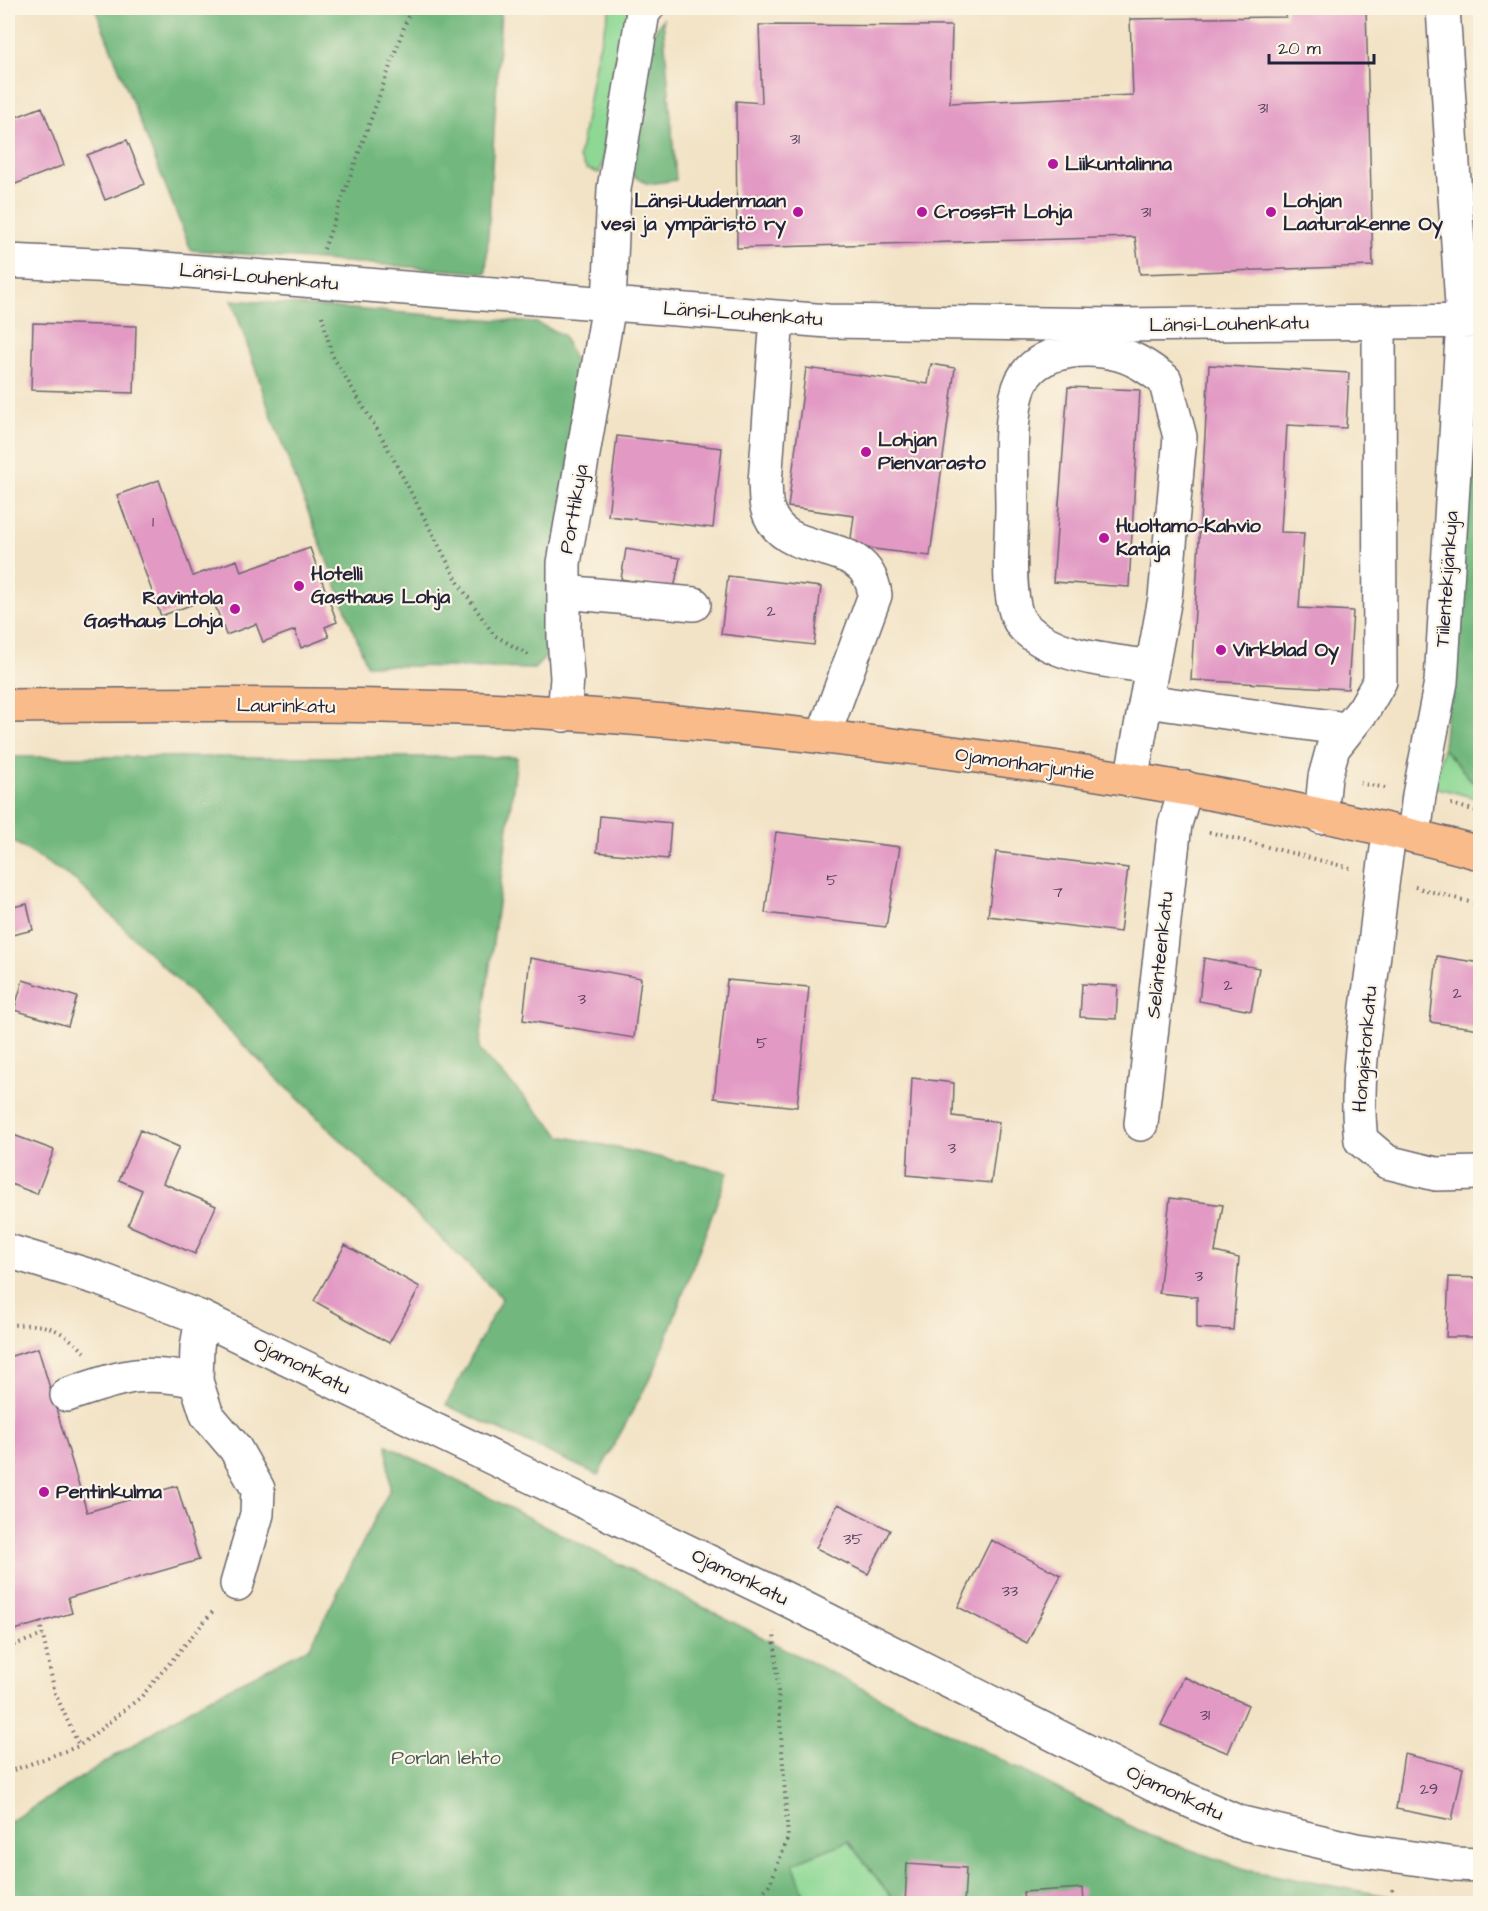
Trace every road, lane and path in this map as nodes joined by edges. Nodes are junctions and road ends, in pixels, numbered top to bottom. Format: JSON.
{"nodes":[{"id":1,"x":411,"y":8,"type":"edge"},
{"id":2,"x":646,"y":8,"type":"edge"},
{"id":3,"x":1443,"y":8,"type":"edge"},
{"id":4,"x":8,"y":261,"type":"edge"},
{"id":5,"x":312,"y":280,"type":"junction"},
{"id":6,"x":609,"y":304,"type":"junction"},
{"id":7,"x":777,"y":317,"type":"junction"},
{"id":8,"x":1472,"y":321,"type":"edge"},
{"id":9,"x":1379,"y":322,"type":"junction"},
{"id":10,"x":1079,"y":338,"type":"junction"},
{"id":11,"x":564,"y":592,"type":"junction"},
{"id":12,"x":694,"y":604,"type":"dead end"},
{"id":13,"x":1152,"y":667,"type":"junction"},
{"id":14,"x":567,"y":678,"type":"junction"},
{"id":15,"x":1146,"y":701,"type":"junction"},
{"id":16,"x":8,"y":706,"type":"edge"},
{"id":17,"x":564,"y":715,"type":"junction"},
{"id":18,"x":1346,"y":729,"type":"junction"},
{"id":19,"x":823,"y":737,"type":"junction"},
{"id":20,"x":1131,"y":780,"type":"junction"},
{"id":21,"x":1186,"y":788,"type":"junction"},
{"id":22,"x":1321,"y":817,"type":"junction"},
{"id":23,"x":1175,"y":824,"type":"junction"},
{"id":24,"x":1402,"y":833,"type":"junction"},
{"id":25,"x":1480,"y":853,"type":"edge"},
{"id":26,"x":1346,"y":867,"type":"dead end"},
{"id":27,"x":1141,"y":1124,"type":"dead end"},
{"id":28,"x":1480,"y":1173,"type":"edge"},
{"id":29,"x":8,"y":1251,"type":"edge"},
{"id":30,"x":202,"y":1318,"type":"junction"},
{"id":31,"x":8,"y":1325,"type":"edge"},
{"id":32,"x":130,"y":1375,"type":"junction"},
{"id":33,"x":196,"y":1381,"type":"junction"},
{"id":34,"x":67,"y":1395,"type":"dead end"},
{"id":35,"x":237,"y":1584,"type":"joint"},
{"id":36,"x":40,"y":1622,"type":"dead end"},
{"id":37,"x":774,"y":1625,"type":"dead end"},
{"id":38,"x":43,"y":1635,"type":"junction"},
{"id":39,"x":8,"y":1647,"type":"edge"},
{"id":40,"x":79,"y":1746,"type":"junction"},
{"id":41,"x":8,"y":1772,"type":"edge"},
{"id":42,"x":1480,"y":1865,"type":"edge"},
{"id":43,"x":1392,"y":1886,"type":"dead end"},
{"id":44,"x":753,"y":1904,"type":"edge"},
{"id":45,"x":1395,"y":1904,"type":"edge"}],
"edges":[{"from":1,"to":5,"type":"path"},
{"from":2,"to":6,"type":"street","name":"Porttikuja"},
{"from":3,"to":8,"type":"street","name":"Tiilentekijänkuja"},
{"from":4,"to":5,"type":"street","name":"Länsi-Louhenkatu"},
{"from":5,"to":6,"type":"street","name":"Länsi-Louhenkatu"},
{"from":5,"to":14,"type":"path"},
{"from":6,"to":7,"type":"street","name":"Länsi-Louhenkatu"},
{"from":6,"to":11,"type":"street","name":"Porttikuja"},
{"from":7,"to":10,"type":"street","name":"Länsi-Louhenkatu"},
{"from":7,"to":19,"type":"street"},
{"from":8,"to":9,"type":"street","name":"Länsi-Louhenkatu"},
{"from":8,"to":24,"type":"street","name":"Tiilentekijänkuja"},
{"from":9,"to":10,"type":"street","name":"Länsi-Louhenkatu"},
{"from":9,"to":18,"type":"street"},
{"from":10,"to":13,"type":"street"},
{"from":10,"to":13,"type":"street"},
{"from":11,"to":12,"type":"street"},
{"from":11,"to":14,"type":"street","name":"Porttikuja"},
{"from":13,"to":15,"type":"street"},
{"from":14,"to":17,"type":"street","name":"Porttikuja"},
{"from":15,"to":18,"type":"street"},
{"from":15,"to":20,"type":"street"},
{"from":16,"to":17,"type":"main road","name":"Laurinkatu"},
{"from":17,"to":19,"type":"main road","name":"Ojamonharjuntie"},
{"from":18,"to":22,"type":"street"},
{"from":19,"to":20,"type":"main road","name":"Ojamonharjuntie"},
{"from":20,"to":21,"type":"main road","name":"Ojamonharjuntie"},
{"from":21,"to":22,"type":"main road","name":"Ojamonharjuntie"},
{"from":21,"to":23,"type":"street","name":"Selänteenkatu"},
{"from":22,"to":24,"type":"main road","name":"Ojamonharjuntie"},
{"from":23,"to":26,"type":"path"},
{"from":23,"to":27,"type":"street","name":"Selänteenkatu"},
{"from":24,"to":25,"type":"main road","name":"Ojamonharjuntie"},
{"from":24,"to":28,"type":"street","name":"Hongistonkatu"},
{"from":29,"to":30,"type":"street","name":"Ojamonkatu"},
{"from":30,"to":33,"type":"street"},
{"from":30,"to":42,"type":"street","name":"Ojamonkatu"},
{"from":31,"to":32,"type":"path"},
{"from":32,"to":33,"type":"street"},
{"from":32,"to":34,"type":"street"},
{"from":33,"to":35,"type":"street"},
{"from":35,"to":40,"type":"path"},
{"from":36,"to":38,"type":"path"},
{"from":37,"to":44,"type":"path"},
{"from":38,"to":39,"type":"path"},
{"from":38,"to":40,"type":"path"},
{"from":40,"to":41,"type":"path"},
{"from":43,"to":45,"type":"path"}]}
